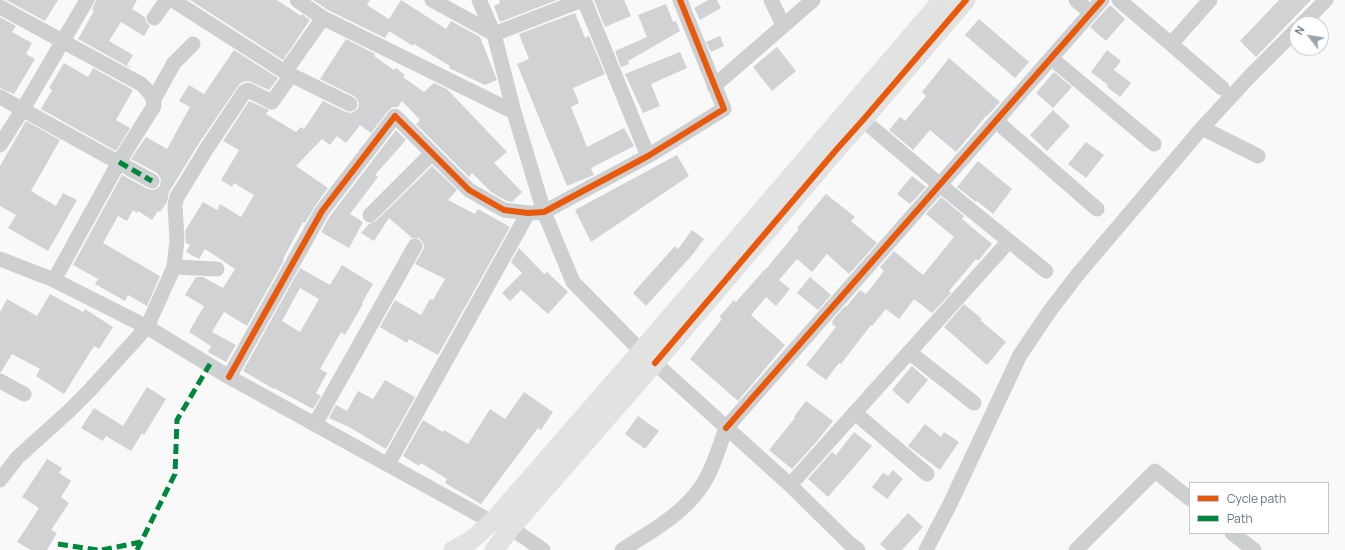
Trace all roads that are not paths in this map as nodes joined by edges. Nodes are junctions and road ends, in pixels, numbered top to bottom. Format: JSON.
{"nodes":[{"id":1,"x":86,"y":0,"type":"edge"},
{"id":2,"x":167,"y":0,"type":"edge"},
{"id":3,"x":297,"y":0,"type":"edge"},
{"id":4,"x":432,"y":0,"type":"edge"},
{"id":5,"x":479,"y":0,"type":"edge"},
{"id":6,"x":583,"y":0,"type":"edge"},
{"id":7,"x":680,"y":0,"type":"edge"},
{"id":8,"x":771,"y":0,"type":"edge"},
{"id":9,"x":814,"y":0,"type":"edge"},
{"id":10,"x":942,"y":0,"type":"edge"},
{"id":11,"x":966,"y":0,"type":"edge"},
{"id":12,"x":1076,"y":0,"type":"edge"},
{"id":13,"x":1102,"y":0,"type":"edge"},
{"id":14,"x":1120,"y":0,"type":"edge"},
{"id":15,"x":1210,"y":0,"type":"edge"},
{"id":16,"x":1326,"y":0,"type":"edge"},
{"id":17,"x":0,"y":7,"type":"edge"},
{"id":18,"x":1091,"y":12,"type":"junction"},
{"id":19,"x":1310,"y":16,"type":"edge"},
{"id":20,"x":154,"y":18,"type":"dead end"},
{"id":21,"x":323,"y":18,"type":"junction"},
{"id":22,"x":783,"y":26,"type":"junction"},
{"id":23,"x":494,"y":34,"type":"junction"},
{"id":24,"x":1289,"y":37,"type":"edge"},
{"id":25,"x":63,"y":42,"type":"junction"},
{"id":26,"x":193,"y":44,"type":"dead end"},
{"id":27,"x":1171,"y":44,"type":"junction"},
{"id":28,"x":1051,"y":58,"type":"junction"},
{"id":29,"x":288,"y":74,"type":"junction"},
{"id":30,"x":714,"y":86,"type":"junction"},
{"id":31,"x":1222,"y":88,"type":"dead end"},
{"id":32,"x":0,"y":96,"type":"edge"},
{"id":33,"x":154,"y":99,"type":"junction"},
{"id":34,"x":350,"y":104,"type":"dead end"},
{"id":35,"x":23,"y":110,"type":"junction"},
{"id":36,"x":514,"y":112,"type":"junction"},
{"id":37,"x":863,"y":120,"type":"junction"},
{"id":38,"x":996,"y":121,"type":"junction"},
{"id":39,"x":1202,"y":128,"type":"junction"},
{"id":40,"x":1154,"y":144,"type":"dead end"},
{"id":41,"x":0,"y":145,"type":"edge"},
{"id":42,"x":432,"y":153,"type":"junction"},
{"id":43,"x":648,"y":156,"type":"junction"},
{"id":44,"x":1258,"y":156,"type":"dead end"},
{"id":45,"x":119,"y":162,"type":"junction"},
{"id":46,"x":152,"y":181,"type":"dead end"},
{"id":47,"x":940,"y":185,"type":"junction"},
{"id":48,"x":1097,"y":209,"type":"dead end"},
{"id":49,"x":544,"y":212,"type":"junction"},
{"id":50,"x":528,"y":213,"type":"junction"},
{"id":51,"x":370,"y":215,"type":"dead end"},
{"id":52,"x":1009,"y":241,"type":"junction"},
{"id":53,"x":415,"y":246,"type":"dead end"},
{"id":54,"x":0,"y":259,"type":"edge"},
{"id":55,"x":174,"y":267,"type":"junction"},
{"id":56,"x":217,"y":269,"type":"dead end"},
{"id":57,"x":1046,"y":271,"type":"dead end"},
{"id":58,"x":54,"y":280,"type":"junction"},
{"id":59,"x":147,"y":328,"type":"junction"},
{"id":60,"x":641,"y":351,"type":"junction"},
{"id":61,"x":909,"y":352,"type":"junction"},
{"id":62,"x":655,"y":363,"type":"junction"},
{"id":63,"x":229,"y":377,"type":"junction"},
{"id":64,"x":0,"y":380,"type":"edge"},
{"id":65,"x":24,"y":394,"type":"dead end"},
{"id":66,"x":974,"y":403,"type":"dead end"},
{"id":67,"x":855,"y":413,"type":"junction"},
{"id":68,"x":316,"y":424,"type":"junction"},
{"id":69,"x":726,"y":428,"type":"junction"},
{"id":70,"x":388,"y":464,"type":"junction"},
{"id":71,"x":927,"y":474,"type":"dead end"},
{"id":72,"x":0,"y":480,"type":"edge"},
{"id":73,"x":790,"y":485,"type":"junction"},
{"id":74,"x":1189,"y":498,"type":"edge"},
{"id":75,"x":492,"y":522,"type":"junction"},
{"id":76,"x":511,"y":528,"type":"junction"},
{"id":77,"x":1233,"y":534,"type":"edge"},
{"id":78,"x":850,"y":548,"type":"edge"},
{"id":79,"x":453,"y":550,"type":"edge"},
{"id":80,"x":494,"y":550,"type":"edge"},
{"id":81,"x":543,"y":550,"type":"edge"},
{"id":82,"x":622,"y":550,"type":"edge"},
{"id":83,"x":926,"y":550,"type":"edge"},
{"id":84,"x":1076,"y":550,"type":"edge"},
{"id":85,"x":1254,"y":550,"type":"edge"}],
"edges":[{"from":1,"to":25,"type":"street"},
{"from":2,"to":20,"type":"street"},
{"from":2,"to":29,"type":"street"},
{"from":3,"to":21,"type":"street"},
{"from":4,"to":23,"type":"street"},
{"from":5,"to":23,"type":"street"},
{"from":6,"to":23,"type":"street"},
{"from":6,"to":43,"type":"street"},
{"from":7,"to":30,"type":"street"},
{"from":8,"to":22,"type":"street"},
{"from":9,"to":22,"type":"street"},
{"from":10,"to":60,"type":"main road"},
{"from":11,"to":37,"type":"main road"},
{"from":12,"to":18,"type":"street"},
{"from":13,"to":18,"type":"street"},
{"from":14,"to":27,"type":"street"},
{"from":15,"to":27,"type":"street"},
{"from":16,"to":19,"type":"street"},
{"from":17,"to":25,"type":"street"},
{"from":18,"to":28,"type":"street"},
{"from":21,"to":29,"type":"street"},
{"from":21,"to":36,"type":"street"},
{"from":22,"to":30,"type":"street"},
{"from":23,"to":36,"type":"street"},
{"from":24,"to":39,"type":"street"},
{"from":25,"to":33,"type":"street"},
{"from":25,"to":35,"type":"street"},
{"from":26,"to":33,"type":"street"},
{"from":27,"to":31,"type":"street"},
{"from":28,"to":38,"type":"street"},
{"from":28,"to":40,"type":"street"},
{"from":29,"to":34,"type":"street"},
{"from":29,"to":55,"type":"street"},
{"from":30,"to":43,"type":"street"},
{"from":32,"to":35,"type":"street"},
{"from":33,"to":45,"type":"street"},
{"from":35,"to":41,"type":"street"},
{"from":35,"to":45,"type":"street"},
{"from":36,"to":49,"type":"street"},
{"from":37,"to":47,"type":"street"},
{"from":37,"to":62,"type":"main road"},
{"from":38,"to":47,"type":"street"},
{"from":38,"to":48,"type":"street"},
{"from":39,"to":44,"type":"street"},
{"from":39,"to":83,"type":"street"},
{"from":42,"to":50,"type":"street"},
{"from":42,"to":51,"type":"street"},
{"from":42,"to":63,"type":"street"},
{"from":43,"to":49,"type":"street"},
{"from":45,"to":46,"type":"street"},
{"from":45,"to":58,"type":"street"},
{"from":47,"to":52,"type":"street"},
{"from":47,"to":69,"type":"street"},
{"from":49,"to":50,"type":"street"},
{"from":49,"to":60,"type":"street"},
{"from":50,"to":70,"type":"street"},
{"from":52,"to":57,"type":"street"},
{"from":52,"to":61,"type":"street"},
{"from":53,"to":68,"type":"street"},
{"from":54,"to":58,"type":"street"},
{"from":55,"to":56,"type":"street"},
{"from":55,"to":59,"type":"street"},
{"from":58,"to":59,"type":"street"},
{"from":59,"to":63,"type":"street"},
{"from":59,"to":72,"type":"street"},
{"from":60,"to":75,"type":"main road"},
{"from":61,"to":66,"type":"street"},
{"from":61,"to":67,"type":"street"},
{"from":62,"to":69,"type":"street"},
{"from":62,"to":76,"type":"main road"},
{"from":63,"to":68,"type":"street"},
{"from":64,"to":65,"type":"street"},
{"from":67,"to":71,"type":"street"},
{"from":67,"to":73,"type":"street"},
{"from":68,"to":70,"type":"street"},
{"from":69,"to":73,"type":"street"},
{"from":69,"to":82,"type":"street"},
{"from":70,"to":75,"type":"street"},
{"from":73,"to":78,"type":"street"},
{"from":74,"to":84,"type":"street"},
{"from":75,"to":79,"type":"main road"},
{"from":76,"to":80,"type":"main road"},
{"from":76,"to":81,"type":"street"},
{"from":77,"to":85,"type":"street"}]}
